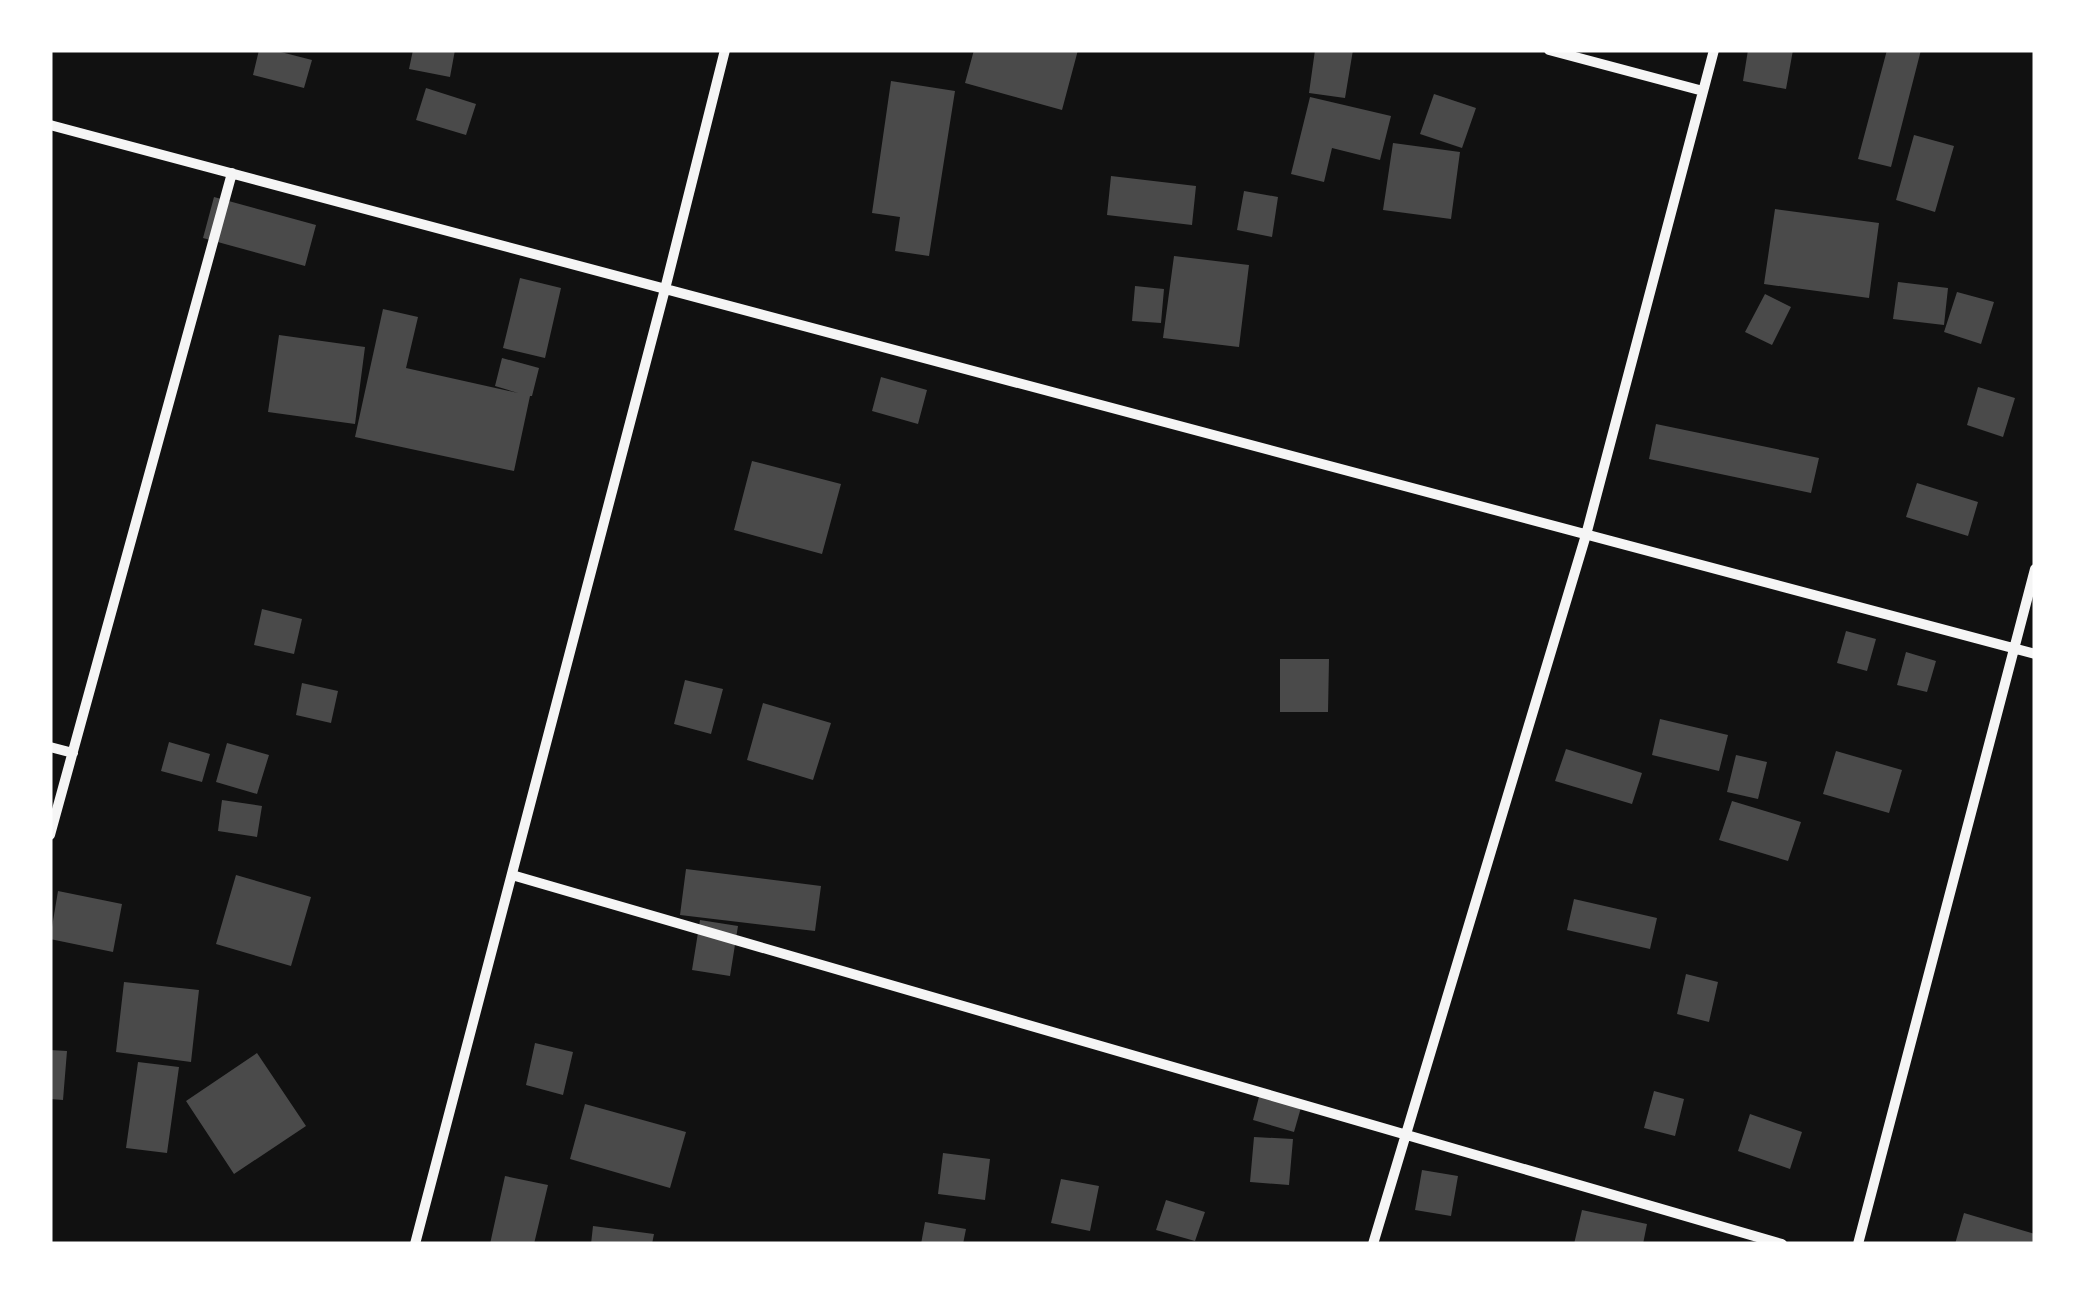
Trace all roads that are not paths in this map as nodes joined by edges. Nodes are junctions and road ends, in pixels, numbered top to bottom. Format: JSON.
{"nodes":[{"id":1,"x":725,"y":50,"type":"edge"},
{"id":2,"x":1549,"y":50,"type":"edge"},
{"id":3,"x":1714,"y":50,"type":"edge"},
{"id":4,"x":1703,"y":92,"type":"junction"},
{"id":5,"x":50,"y":124,"type":"edge"},
{"id":6,"x":232,"y":173,"type":"junction"},
{"id":7,"x":666,"y":289,"type":"junction"},
{"id":8,"x":1586,"y":535,"type":"junction"},
{"id":9,"x":2035,"y":569,"type":"edge"},
{"id":10,"x":2014,"y":648,"type":"junction"},
{"id":11,"x":2035,"y":654,"type":"edge"},
{"id":12,"x":50,"y":747,"type":"edge"},
{"id":13,"x":73,"y":753,"type":"junction"},
{"id":14,"x":50,"y":835,"type":"edge"},
{"id":15,"x":512,"y":874,"type":"junction"},
{"id":16,"x":1406,"y":1135,"type":"junction"},
{"id":17,"x":415,"y":1244,"type":"edge"},
{"id":18,"x":1373,"y":1244,"type":"edge"},
{"id":19,"x":1782,"y":1244,"type":"edge"},
{"id":20,"x":1858,"y":1244,"type":"edge"}],
"edges":[{"from":1,"to":7,"type":"street"},
{"from":2,"to":4,"type":"street"},
{"from":3,"to":4,"type":"street"},
{"from":4,"to":8,"type":"street"},
{"from":5,"to":6,"type":"street"},
{"from":6,"to":7,"type":"street"},
{"from":6,"to":13,"type":"street"},
{"from":7,"to":8,"type":"street"},
{"from":7,"to":15,"type":"street"},
{"from":8,"to":10,"type":"street"},
{"from":8,"to":16,"type":"street"},
{"from":9,"to":10,"type":"street"},
{"from":10,"to":11,"type":"street"},
{"from":10,"to":20,"type":"street"},
{"from":12,"to":13,"type":"street"},
{"from":13,"to":14,"type":"street"},
{"from":15,"to":16,"type":"street"},
{"from":15,"to":17,"type":"street"},
{"from":16,"to":18,"type":"street"},
{"from":16,"to":19,"type":"street"}]}
